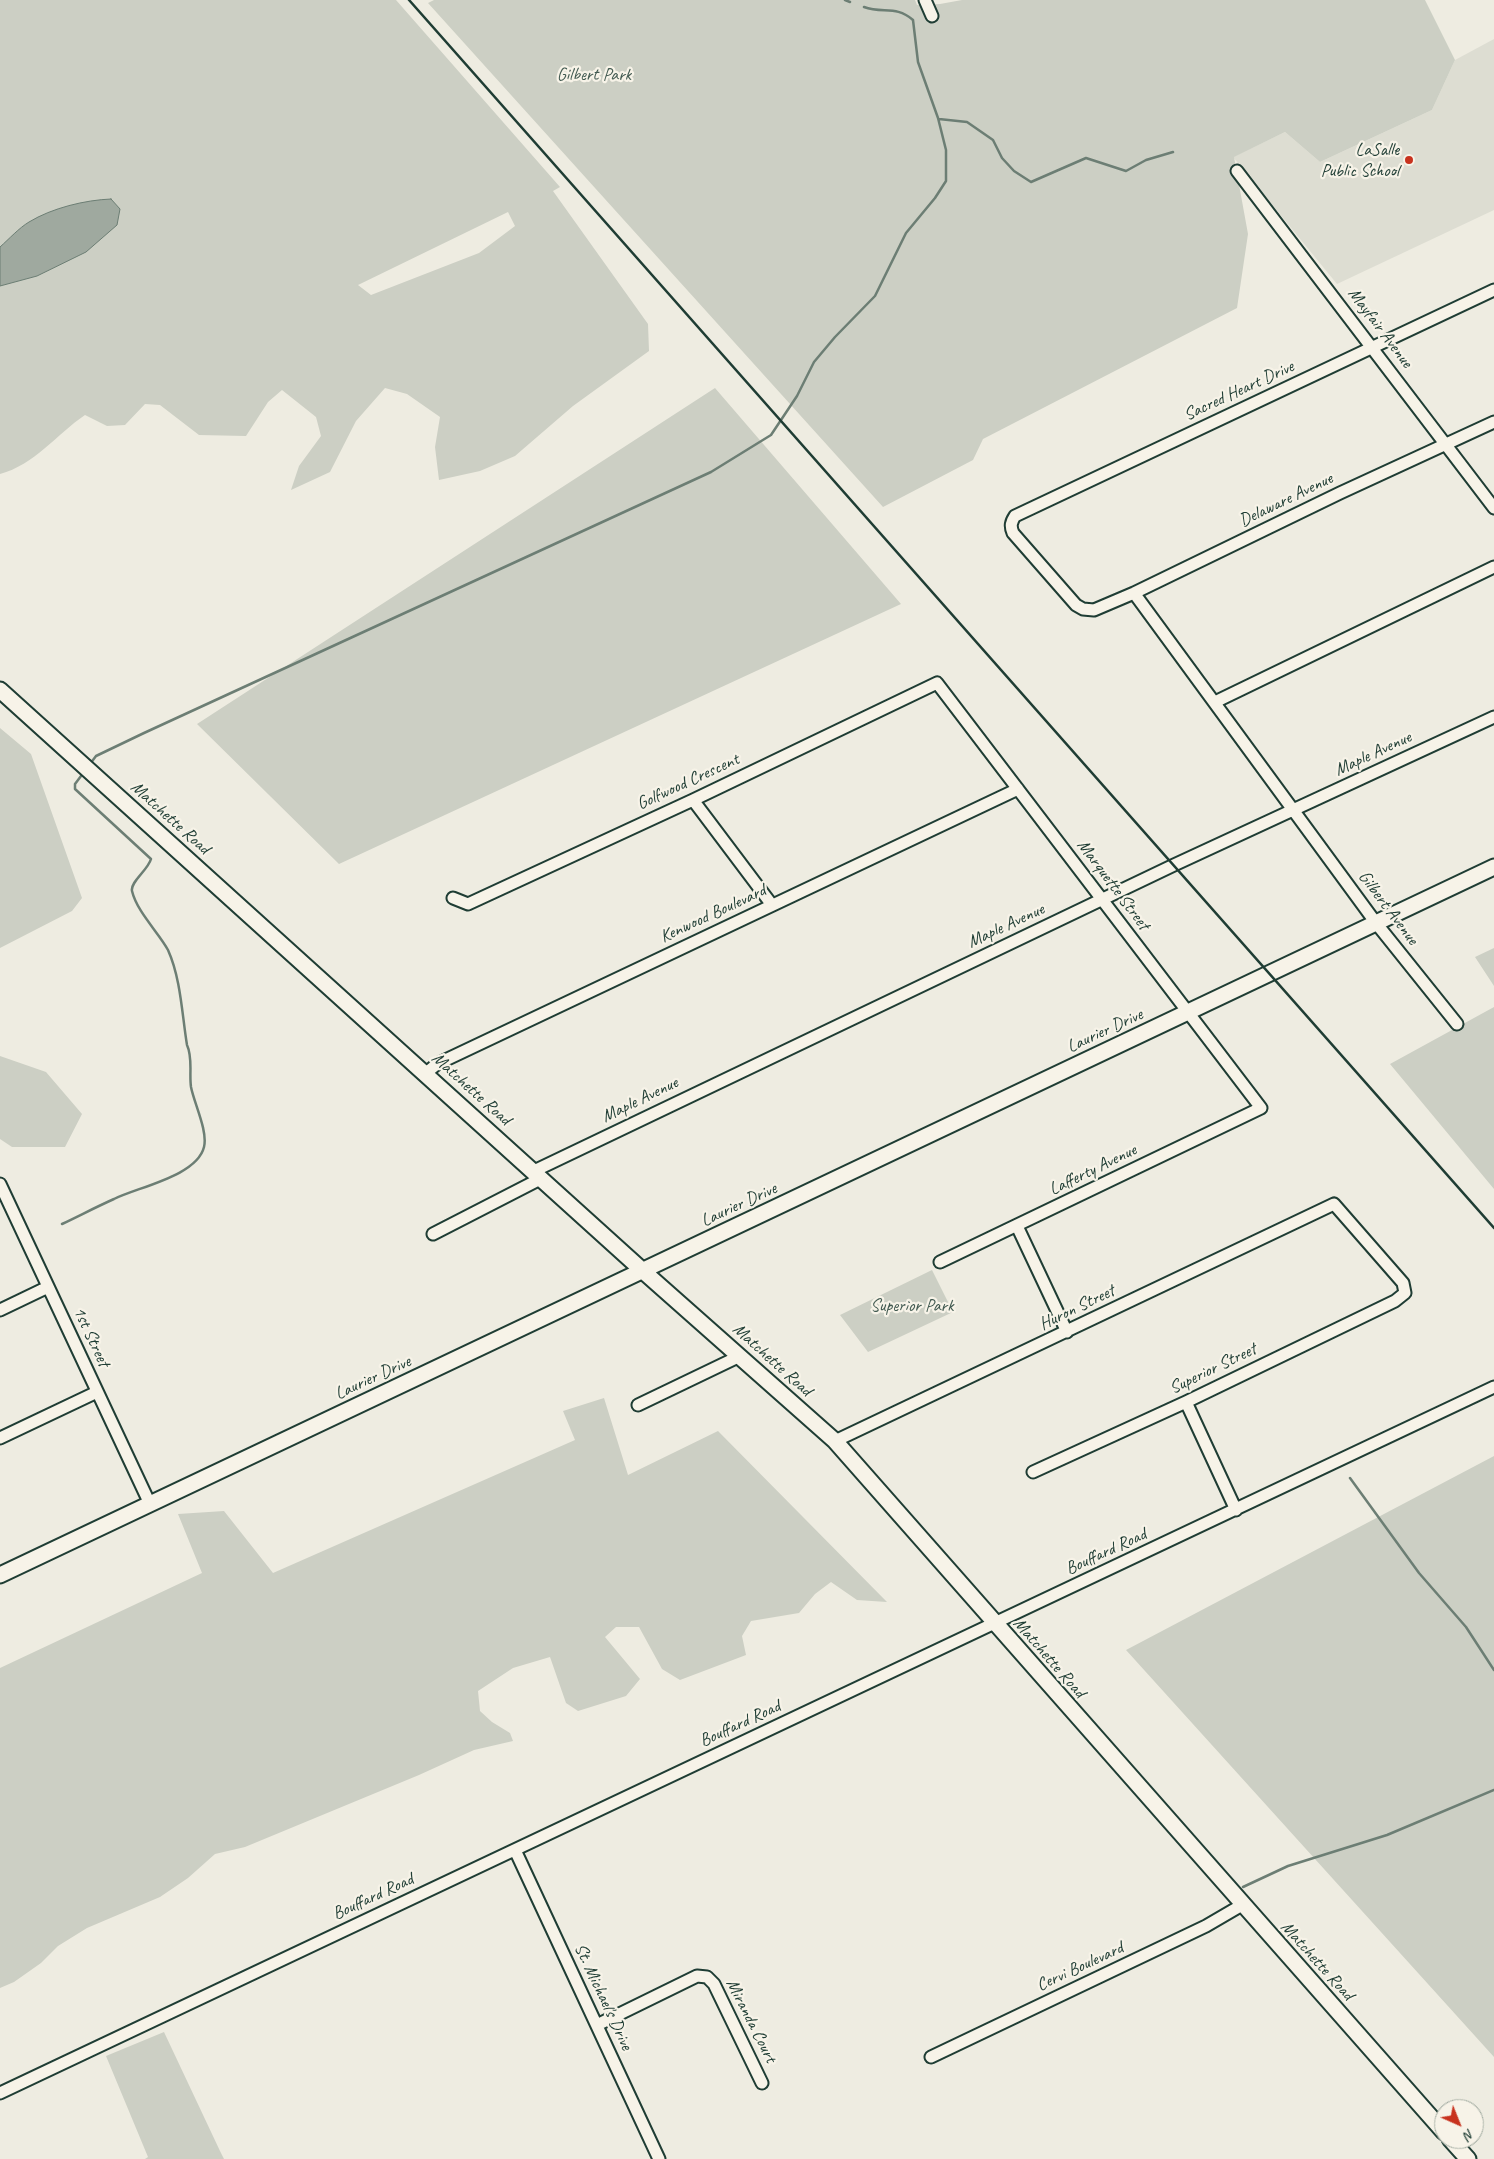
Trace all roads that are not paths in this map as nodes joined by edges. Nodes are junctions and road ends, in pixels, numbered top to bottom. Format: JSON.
{"nodes":[{"id":1,"x":925,"y":0,"type":"edge"},
{"id":2,"x":932,"y":16,"type":"dead end"},
{"id":3,"x":1237,"y":171,"type":"dead end"},
{"id":4,"x":1494,"y":290,"type":"edge"},
{"id":5,"x":1372,"y":347,"type":"junction"},
{"id":6,"x":1494,"y":422,"type":"edge"},
{"id":7,"x":1446,"y":444,"type":"junction"},
{"id":8,"x":1494,"y":508,"type":"edge"},
{"id":9,"x":1494,"y":567,"type":"edge"},
{"id":10,"x":1134,"y":593,"type":"junction"},
{"id":11,"x":1094,"y":610,"type":"joint"},
{"id":12,"x":937,"y":683,"type":"joint"},
{"id":13,"x":0,"y":690,"type":"edge"},
{"id":14,"x":1215,"y":702,"type":"junction"},
{"id":15,"x":1494,"y":716,"type":"edge"},
{"id":16,"x":1018,"y":789,"type":"junction"},
{"id":17,"x":693,"y":800,"type":"junction"},
{"id":18,"x":1295,"y":810,"type":"junction"},
{"id":19,"x":1494,"y":867,"type":"edge"},
{"id":20,"x":453,"y":898,"type":"dead end"},
{"id":21,"x":1102,"y":900,"type":"junction"},
{"id":22,"x":772,"y":905,"type":"junction"},
{"id":23,"x":1376,"y":923,"type":"junction"},
{"id":24,"x":1187,"y":1012,"type":"junction"},
{"id":25,"x":1457,"y":1024,"type":"dead end"},
{"id":26,"x":426,"y":1073,"type":"junction"},
{"id":27,"x":1260,"y":1108,"type":"joint"},
{"id":28,"x":538,"y":1175,"type":"junction"},
{"id":29,"x":0,"y":1184,"type":"edge"},
{"id":30,"x":1334,"y":1204,"type":"joint"},
{"id":31,"x":1017,"y":1226,"type":"junction"},
{"id":32,"x":433,"y":1234,"type":"dead end"},
{"id":33,"x":940,"y":1262,"type":"dead end"},
{"id":34,"x":643,"y":1271,"type":"junction"},
{"id":35,"x":48,"y":1287,"type":"junction"},
{"id":36,"x":0,"y":1310,"type":"edge"},
{"id":37,"x":1067,"y":1332,"type":"junction"},
{"id":38,"x":740,"y":1356,"type":"junction"},
{"id":39,"x":1494,"y":1387,"type":"edge"},
{"id":40,"x":97,"y":1392,"type":"junction"},
{"id":41,"x":1186,"y":1402,"type":"junction"},
{"id":42,"x":638,"y":1405,"type":"dead end"},
{"id":43,"x":0,"y":1438,"type":"edge"},
{"id":44,"x":835,"y":1441,"type":"junction"},
{"id":45,"x":1033,"y":1472,"type":"dead end"},
{"id":46,"x":150,"y":1504,"type":"junction"},
{"id":47,"x":1236,"y":1510,"type":"junction"},
{"id":48,"x":0,"y":1574,"type":"edge"},
{"id":49,"x":994,"y":1624,"type":"junction"},
{"id":50,"x":515,"y":1850,"type":"junction"},
{"id":51,"x":1242,"y":1905,"type":"junction"},
{"id":52,"x":598,"y":2025,"type":"junction"},
{"id":53,"x":931,"y":2057,"type":"dead end"},
{"id":54,"x":762,"y":2083,"type":"dead end"},
{"id":55,"x":0,"y":2093,"type":"edge"},
{"id":56,"x":1434,"y":2121,"type":"edge"},
{"id":57,"x":1459,"y":2149,"type":"edge"},
{"id":58,"x":659,"y":2159,"type":"edge"},
{"id":59,"x":1468,"y":2159,"type":"edge"}],
"edges":[{"from":1,"to":2,"type":"street"},
{"from":3,"to":5,"type":"street","name":"Mayfair Avenue"},
{"from":4,"to":5,"type":"street","name":"Sacred Heart Drive"},
{"from":5,"to":7,"type":"street","name":"Mayfair Avenue"},
{"from":5,"to":11,"type":"street","name":"Sacred Heart Drive"},
{"from":6,"to":7,"type":"street","name":"Delaware Avenue"},
{"from":7,"to":8,"type":"street","name":"Mayfair Avenue"},
{"from":7,"to":10,"type":"street","name":"Delaware Avenue"},
{"from":9,"to":14,"type":"street"},
{"from":10,"to":11,"type":"street","name":"Delaware Avenue"},
{"from":10,"to":14,"type":"street","name":"Gilbert Avenue"},
{"from":12,"to":16,"type":"street","name":"Marquette Street"},
{"from":12,"to":17,"type":"street","name":"Golfwood Crescent"},
{"from":13,"to":26,"type":"street","name":"Matchette Road"},
{"from":14,"to":18,"type":"street","name":"Gilbert Avenue"},
{"from":15,"to":18,"type":"street","name":"Maple Avenue"},
{"from":16,"to":21,"type":"street","name":"Marquette Street"},
{"from":16,"to":22,"type":"street","name":"Kenwood Boulevard"},
{"from":17,"to":20,"type":"street","name":"Golfwood Crescent"},
{"from":17,"to":22,"type":"street"},
{"from":18,"to":21,"type":"street","name":"Maple Avenue"},
{"from":18,"to":23,"type":"street","name":"Gilbert Avenue"},
{"from":19,"to":23,"type":"street","name":"Laurier Drive"},
{"from":21,"to":24,"type":"street","name":"Marquette Street"},
{"from":21,"to":28,"type":"street","name":"Maple Avenue"},
{"from":22,"to":26,"type":"street","name":"Kenwood Boulevard"},
{"from":23,"to":24,"type":"street","name":"Laurier Drive"},
{"from":23,"to":25,"type":"street","name":"Gilbert Avenue"},
{"from":24,"to":27,"type":"street","name":"Marquette Street"},
{"from":24,"to":34,"type":"street","name":"Laurier Drive"},
{"from":26,"to":28,"type":"street","name":"Matchette Road"},
{"from":27,"to":31,"type":"street","name":"Lafferty Avenue"},
{"from":28,"to":32,"type":"street","name":"Maple Avenue"},
{"from":28,"to":34,"type":"street","name":"Matchette Road"},
{"from":29,"to":35,"type":"street","name":"1st Street"},
{"from":30,"to":37,"type":"street","name":"Huron Street"},
{"from":30,"to":41,"type":"street","name":"Superior Street"},
{"from":31,"to":33,"type":"street","name":"Lafferty Avenue"},
{"from":31,"to":37,"type":"street"},
{"from":34,"to":38,"type":"street","name":"Matchette Road"},
{"from":34,"to":46,"type":"street","name":"Laurier Drive"},
{"from":35,"to":36,"type":"street"},
{"from":35,"to":40,"type":"street","name":"1st Street"},
{"from":37,"to":44,"type":"street","name":"Huron Street"},
{"from":38,"to":42,"type":"street"},
{"from":38,"to":44,"type":"street","name":"Matchette Road"},
{"from":39,"to":47,"type":"street","name":"Bouffard Road"},
{"from":40,"to":43,"type":"street"},
{"from":40,"to":46,"type":"street","name":"1st Street"},
{"from":41,"to":45,"type":"street","name":"Superior Street"},
{"from":41,"to":47,"type":"street"},
{"from":44,"to":49,"type":"street","name":"Matchette Road"},
{"from":46,"to":48,"type":"street","name":"Laurier Drive"},
{"from":47,"to":49,"type":"street","name":"Bouffard Road"},
{"from":49,"to":50,"type":"street","name":"Bouffard Road"},
{"from":49,"to":51,"type":"street","name":"Matchette Road"},
{"from":50,"to":52,"type":"street","name":"St. Michael's Drive"},
{"from":50,"to":55,"type":"street","name":"Bouffard Road"},
{"from":51,"to":53,"type":"street","name":"Cervi Boulevard"},
{"from":51,"to":56,"type":"street","name":"Matchette Road"},
{"from":52,"to":54,"type":"street","name":"Miranda Court"},
{"from":52,"to":58,"type":"street","name":"St. Michael's Drive"},
{"from":57,"to":59,"type":"street"}]}
